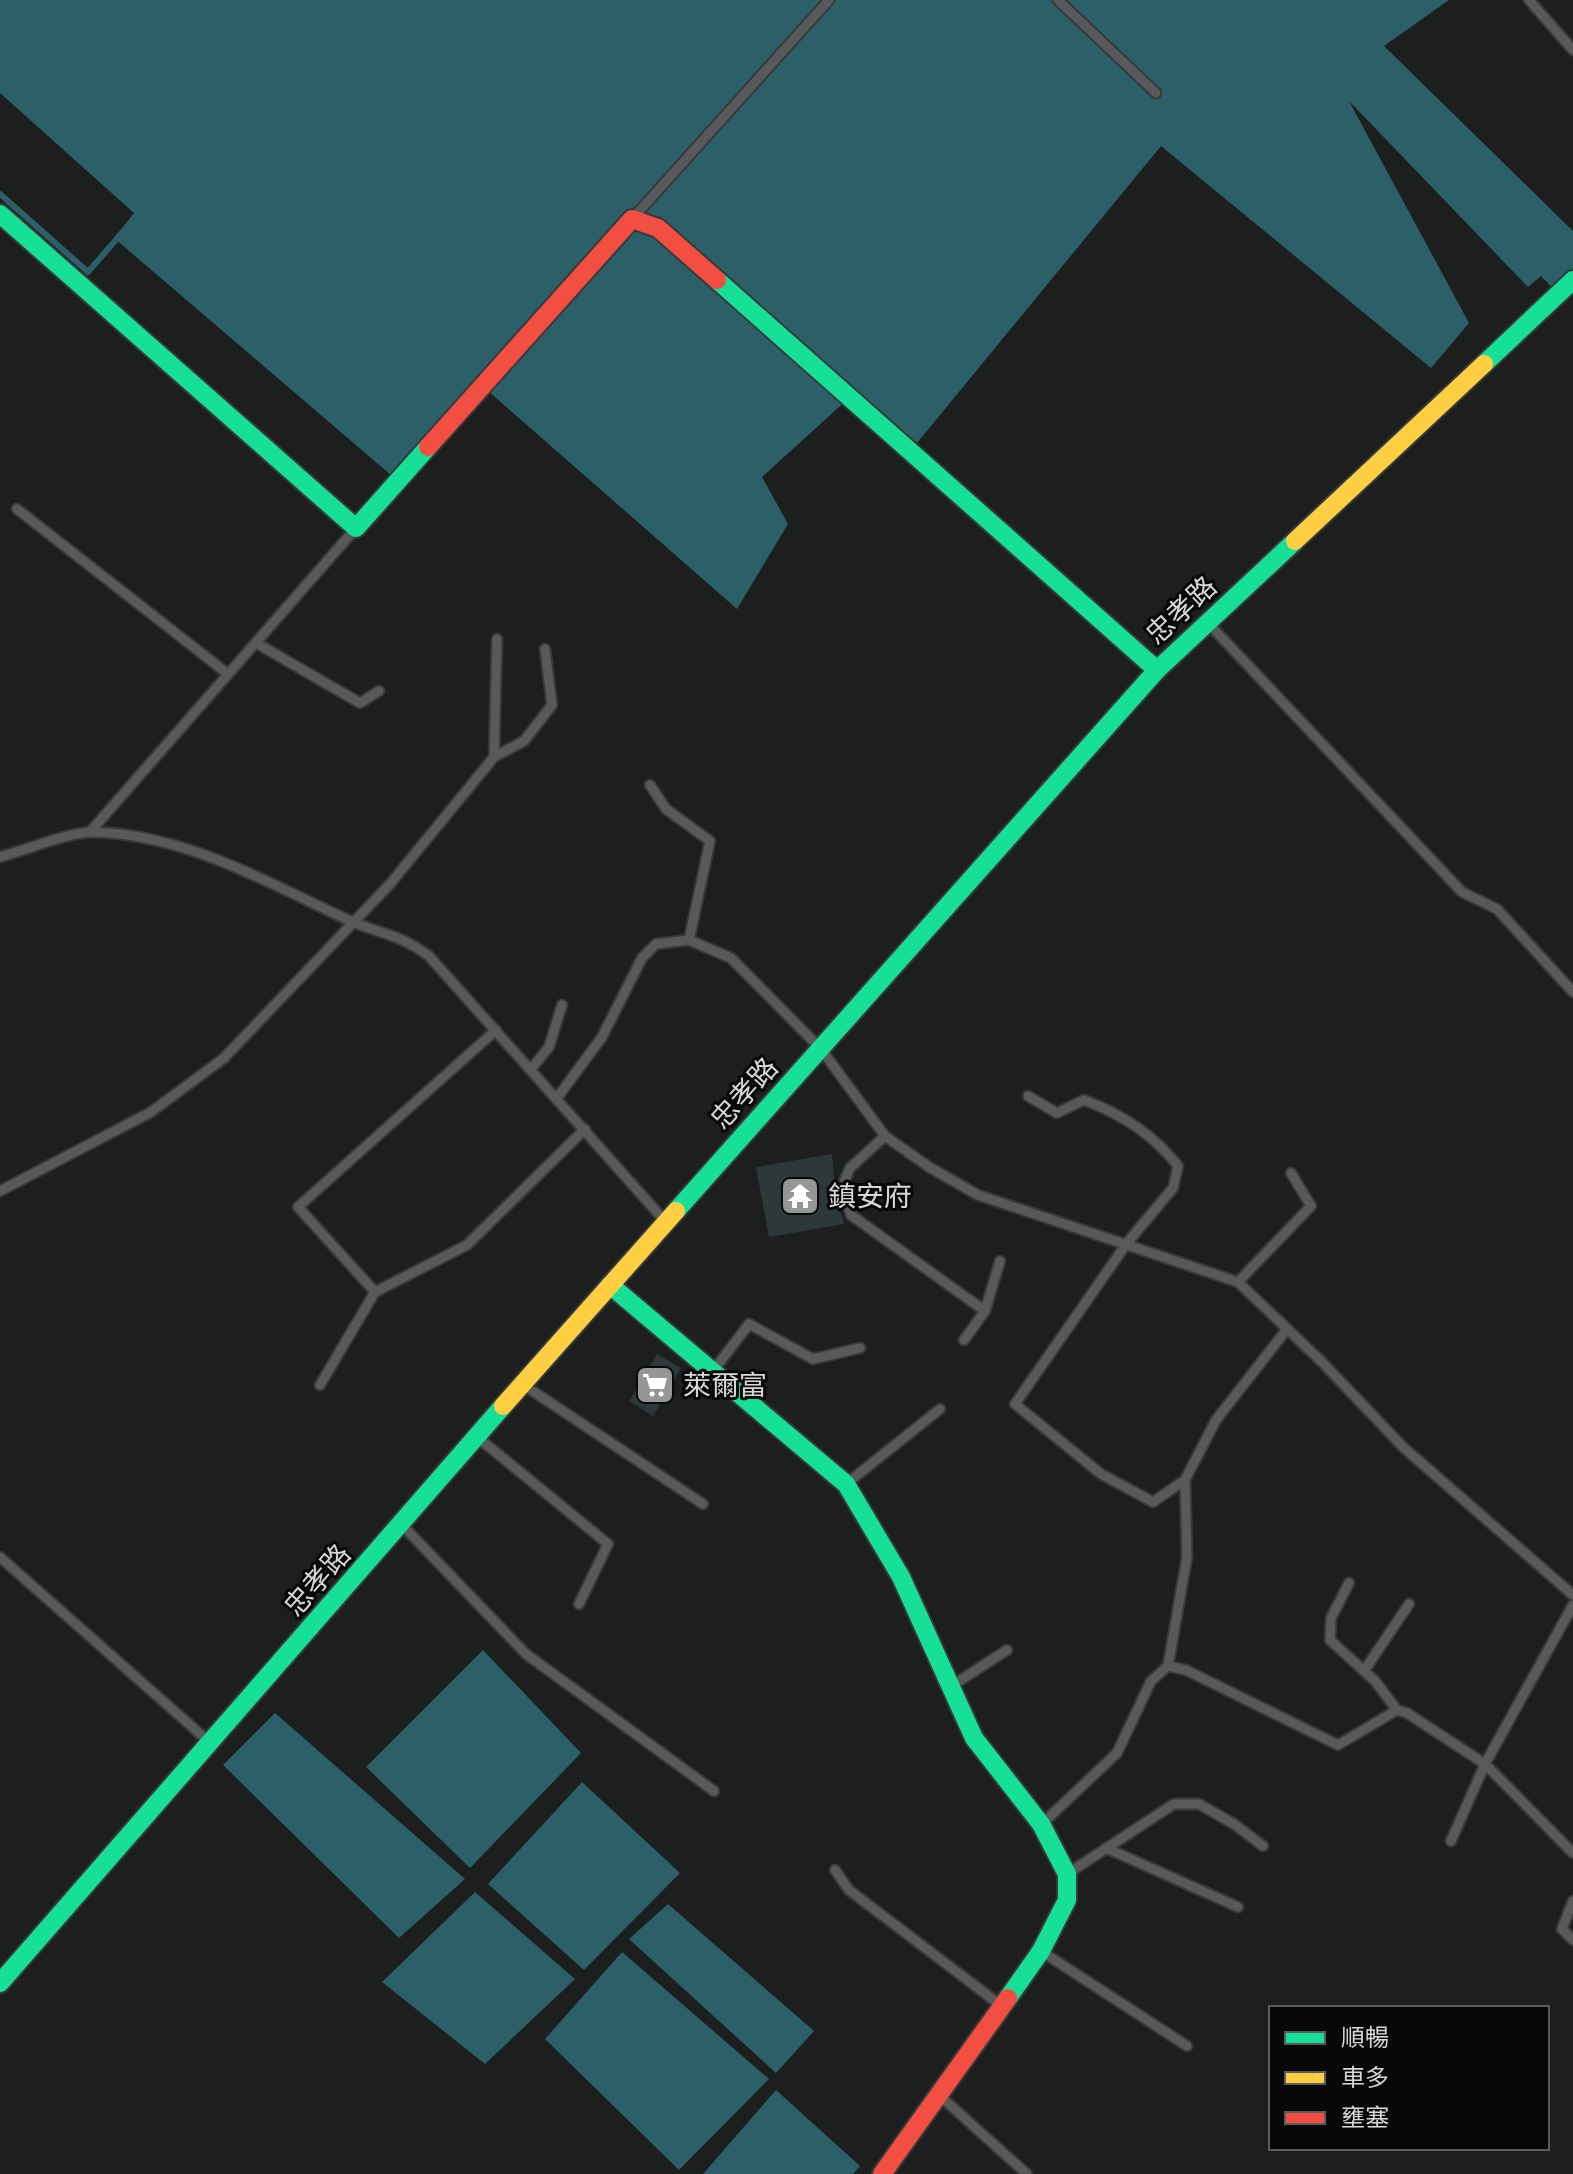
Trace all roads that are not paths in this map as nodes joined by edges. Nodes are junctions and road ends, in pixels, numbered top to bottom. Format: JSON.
{"nodes":[{"id":1,"x":829,"y":0,"type":"edge"},
{"id":2,"x":1058,"y":0,"type":"edge"},
{"id":3,"x":1529,"y":0,"type":"edge"},
{"id":4,"x":1573,"y":50,"type":"edge"},
{"id":5,"x":1156,"y":93,"type":"dead end"},
{"id":6,"x":0,"y":214,"type":"edge"},
{"id":7,"x":632,"y":219,"type":"junction"},
{"id":8,"x":1573,"y":280,"type":"edge"},
{"id":9,"x":17,"y":509,"type":"dead end"},
{"id":10,"x":356,"y":528,"type":"junction"},
{"id":11,"x":1207,"y":622,"type":"junction"},
{"id":12,"x":497,"y":639,"type":"dead end"},
{"id":13,"x":256,"y":643,"type":"junction"},
{"id":14,"x":545,"y":649,"type":"dead end"},
{"id":15,"x":1157,"y":670,"type":"junction"},
{"id":16,"x":228,"y":674,"type":"junction"},
{"id":17,"x":379,"y":691,"type":"dead end"},
{"id":18,"x":494,"y":757,"type":"junction"},
{"id":19,"x":650,"y":785,"type":"dead end"},
{"id":20,"x":90,"y":832,"type":"junction"},
{"id":21,"x":0,"y":857,"type":"edge"},
{"id":22,"x":352,"y":921,"type":"junction"},
{"id":23,"x":689,"y":940,"type":"junction"},
{"id":24,"x":1573,"y":992,"type":"edge"},
{"id":25,"x":562,"y":1005,"type":"dead end"},
{"id":26,"x":496,"y":1030,"type":"junction"},
{"id":27,"x":821,"y":1049,"type":"junction"},
{"id":28,"x":531,"y":1069,"type":"junction"},
{"id":29,"x":1028,"y":1096,"type":"dead end"},
{"id":30,"x":557,"y":1098,"type":"junction"},
{"id":31,"x":585,"y":1129,"type":"junction"},
{"id":32,"x":885,"y":1136,"type":"junction"},
{"id":33,"x":1291,"y":1173,"type":"dead end"},
{"id":34,"x":0,"y":1191,"type":"edge"},
{"id":35,"x":667,"y":1223,"type":"junction"},
{"id":36,"x":1127,"y":1243,"type":"junction"},
{"id":37,"x":1000,"y":1261,"type":"dead end"},
{"id":38,"x":1238,"y":1282,"type":"junction"},
{"id":39,"x":610,"y":1285,"type":"junction"},
{"id":40,"x":375,"y":1292,"type":"junction"},
{"id":41,"x":985,"y":1311,"type":"junction"},
{"id":42,"x":1287,"y":1329,"type":"junction"},
{"id":43,"x":964,"y":1340,"type":"dead end"},
{"id":44,"x":860,"y":1348,"type":"dead end"},
{"id":45,"x":713,"y":1371,"type":"junction"},
{"id":46,"x":522,"y":1384,"type":"junction"},
{"id":47,"x":320,"y":1385,"type":"dead end"},
{"id":48,"x":940,"y":1409,"type":"dead end"},
{"id":49,"x":476,"y":1436,"type":"junction"},
{"id":50,"x":1185,"y":1480,"type":"junction"},
{"id":51,"x":846,"y":1484,"type":"junction"},
{"id":52,"x":703,"y":1504,"type":"dead end"},
{"id":53,"x":402,"y":1525,"type":"junction"},
{"id":54,"x":0,"y":1557,"type":"edge"},
{"id":55,"x":1349,"y":1583,"type":"dead end"},
{"id":56,"x":1573,"y":1595,"type":"edge"},
{"id":57,"x":579,"y":1604,"type":"dead end"},
{"id":58,"x":1409,"y":1604,"type":"dead end"},
{"id":59,"x":1573,"y":1605,"type":"edge"},
{"id":60,"x":1007,"y":1650,"type":"dead end"},
{"id":61,"x":1168,"y":1666,"type":"junction"},
{"id":62,"x":1364,"y":1671,"type":"junction"},
{"id":63,"x":951,"y":1687,"type":"junction"},
{"id":64,"x":1397,"y":1710,"type":"junction"},
{"id":65,"x":211,"y":1744,"type":"junction"},
{"id":66,"x":1485,"y":1764,"type":"junction"},
{"id":67,"x":714,"y":1791,"type":"dead end"},
{"id":68,"x":1041,"y":1824,"type":"junction"},
{"id":69,"x":1451,"y":1841,"type":"dead end"},
{"id":70,"x":1263,"y":1846,"type":"dead end"},
{"id":71,"x":1106,"y":1848,"type":"junction"},
{"id":72,"x":1573,"y":1853,"type":"edge"},
{"id":73,"x":835,"y":1870,"type":"dead end"},
{"id":74,"x":1067,"y":1874,"type":"junction"},
{"id":75,"x":1573,"y":1901,"type":"edge"},
{"id":76,"x":1238,"y":1907,"type":"dead end"},
{"id":77,"x":1573,"y":1940,"type":"edge"},
{"id":78,"x":1041,"y":1951,"type":"junction"},
{"id":79,"x":0,"y":1983,"type":"edge"},
{"id":80,"x":1000,"y":2005,"type":"junction"},
{"id":81,"x":1187,"y":2046,"type":"dead end"},
{"id":82,"x":939,"y":2094,"type":"junction"},
{"id":83,"x":882,"y":2174,"type":"edge"},
{"id":84,"x":1027,"y":2174,"type":"edge"}],
"edges":[{"from":1,"to":7,"type":"lane"},
{"from":2,"to":5,"type":"lane"},
{"from":3,"to":4,"type":"lane"},
{"from":6,"to":10,"type":"street"},
{"from":7,"to":10,"type":"street"},
{"from":7,"to":15,"type":"street"},
{"from":8,"to":11,"type":"street","name":"忠孝路"},
{"from":9,"to":16,"type":"lane"},
{"from":10,"to":13,"type":"lane"},
{"from":11,"to":15,"type":"street","name":"忠孝路"},
{"from":11,"to":24,"type":"lane"},
{"from":12,"to":18,"type":"lane"},
{"from":13,"to":16,"type":"lane"},
{"from":13,"to":17,"type":"lane"},
{"from":14,"to":18,"type":"lane"},
{"from":15,"to":27,"type":"street","name":"忠孝路"},
{"from":16,"to":20,"type":"lane"},
{"from":18,"to":22,"type":"lane"},
{"from":19,"to":23,"type":"lane"},
{"from":20,"to":21,"type":"lane"},
{"from":20,"to":22,"type":"lane"},
{"from":22,"to":26,"type":"lane"},
{"from":22,"to":34,"type":"lane"},
{"from":23,"to":27,"type":"lane"},
{"from":23,"to":30,"type":"lane"},
{"from":25,"to":28,"type":"lane"},
{"from":26,"to":28,"type":"lane"},
{"from":26,"to":40,"type":"lane"},
{"from":27,"to":32,"type":"lane"},
{"from":27,"to":35,"type":"street","name":"忠孝路"},
{"from":28,"to":30,"type":"lane"},
{"from":29,"to":36,"type":"lane"},
{"from":30,"to":31,"type":"lane"},
{"from":31,"to":35,"type":"lane"},
{"from":31,"to":40,"type":"lane"},
{"from":32,"to":36,"type":"lane"},
{"from":32,"to":41,"type":"lane"},
{"from":33,"to":38,"type":"lane"},
{"from":35,"to":39,"type":"street","name":"忠孝路"},
{"from":36,"to":38,"type":"lane"},
{"from":36,"to":50,"type":"lane"},
{"from":37,"to":41,"type":"lane"},
{"from":38,"to":42,"type":"lane"},
{"from":39,"to":45,"type":"street"},
{"from":39,"to":46,"type":"street","name":"忠孝路"},
{"from":40,"to":47,"type":"lane"},
{"from":41,"to":43,"type":"lane"},
{"from":42,"to":50,"type":"lane"},
{"from":42,"to":56,"type":"lane"},
{"from":44,"to":45,"type":"lane"},
{"from":45,"to":51,"type":"street"},
{"from":46,"to":49,"type":"street","name":"忠孝路"},
{"from":46,"to":52,"type":"lane"},
{"from":48,"to":51,"type":"lane"},
{"from":49,"to":53,"type":"street","name":"忠孝路"},
{"from":49,"to":57,"type":"lane"},
{"from":50,"to":61,"type":"lane"},
{"from":51,"to":63,"type":"street"},
{"from":53,"to":65,"type":"street","name":"忠孝路"},
{"from":53,"to":67,"type":"lane"},
{"from":54,"to":65,"type":"lane"},
{"from":55,"to":62,"type":"lane"},
{"from":58,"to":62,"type":"lane"},
{"from":59,"to":66,"type":"lane"},
{"from":60,"to":63,"type":"lane"},
{"from":61,"to":64,"type":"lane"},
{"from":61,"to":68,"type":"lane"},
{"from":62,"to":64,"type":"lane"},
{"from":63,"to":68,"type":"street"},
{"from":64,"to":66,"type":"lane"},
{"from":65,"to":79,"type":"street","name":"忠孝路"},
{"from":66,"to":69,"type":"lane"},
{"from":66,"to":72,"type":"lane"},
{"from":68,"to":74,"type":"street"},
{"from":70,"to":71,"type":"lane"},
{"from":71,"to":74,"type":"lane"},
{"from":71,"to":76,"type":"lane"},
{"from":73,"to":80,"type":"lane"},
{"from":74,"to":78,"type":"street"},
{"from":75,"to":77,"type":"lane"},
{"from":78,"to":80,"type":"street"},
{"from":78,"to":81,"type":"lane"},
{"from":80,"to":82,"type":"street"},
{"from":82,"to":83,"type":"street"},
{"from":82,"to":84,"type":"lane"}]}
